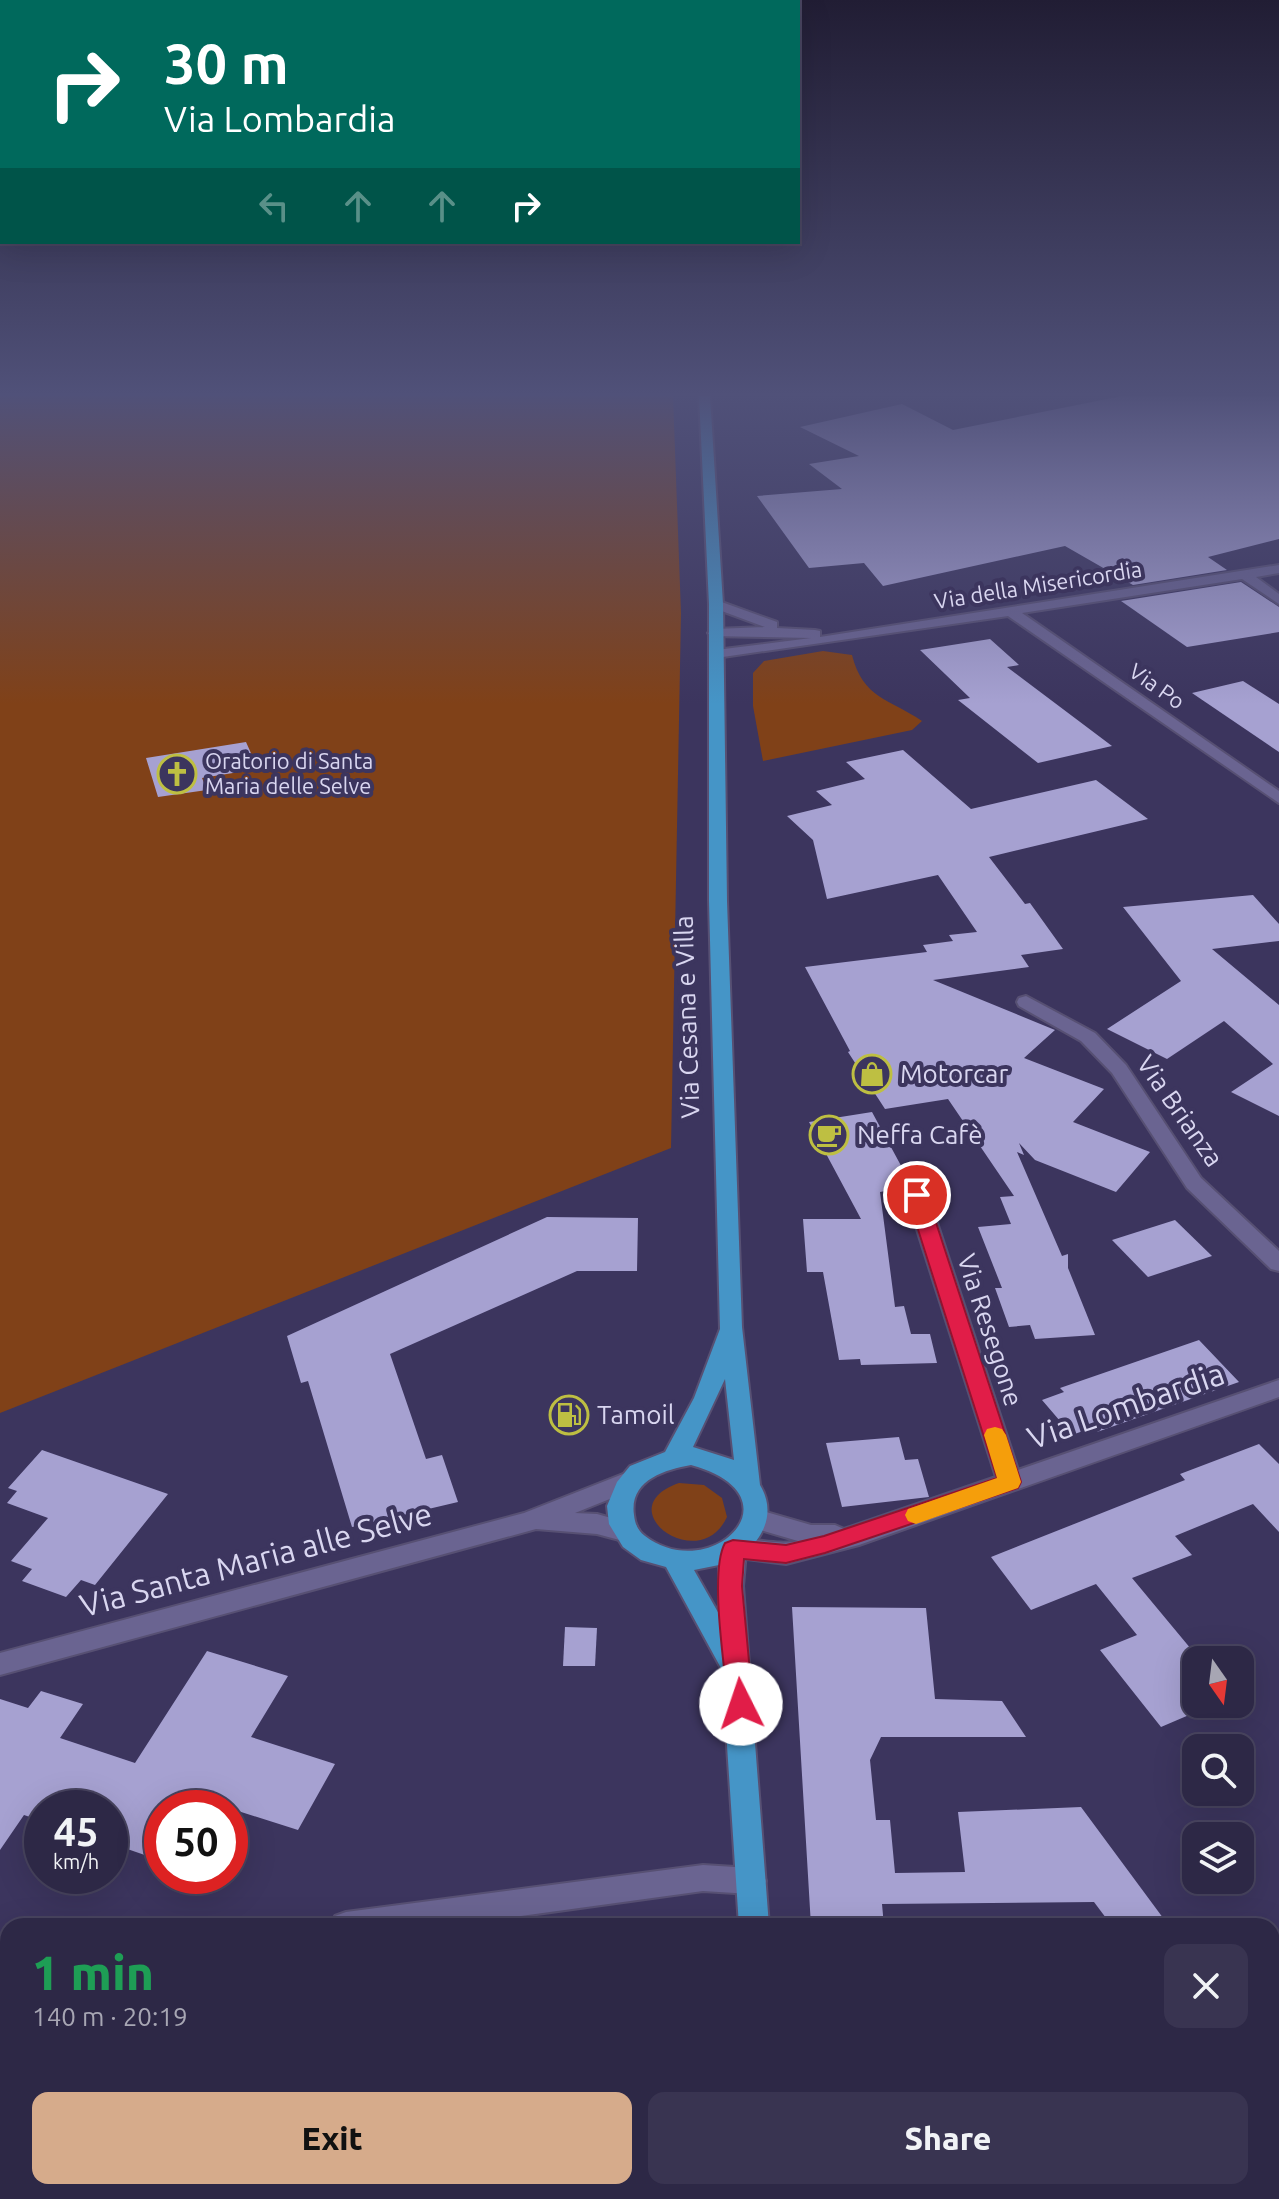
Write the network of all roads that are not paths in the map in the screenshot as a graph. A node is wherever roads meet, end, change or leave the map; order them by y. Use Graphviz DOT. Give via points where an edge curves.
graph roads {
  1 [pos="710,499"];
  2 [pos="1279,569"];
  3 [pos="1245,575"];
  4 [pos="1279,600"];
  5 [pos="716,604"];
  6 [pos="1010,611"];
  7 [pos="791,631"];
  8 [pos="715,633"];
  9 [pos="850,636"];
  10 [pos="716,654"];
  11 [pos="1279,798"];
  12 [pos="1026,1002"];
  13 [pos="917,1195"];
  14 [pos="1279,1264"];
  15 [pos="731,1327"];
  16 [pos="1279,1388"];
  17 [pos="674,1457"];
  18 [pos="628,1481"];
  19 [pos="1010,1482"];
  20 [pos="749,1483"];
  21 [pos="756,1519"];
  22 [pos="530,1521"];
  23 [pos="627,1532"];
  24 [pos="859,1535"];
  25 [pos="733,1549"];
  26 [pos="675,1560"];
  27 [pos="0,1664"];
  28 [pos="739,1675"];
  29 [pos="751,1881"];
  30 [pos="406,1918"];
  31 [pos="753,1918"];
  1 -- 5 [label="main road, Via Cesana e Villa"];
  2 -- 3 [label="street, Via della Misericordia"];
  3 -- 4 [label="street"];
  3 -- 6 [label="street, Via della Misericordia"];
  5 -- 7 [label="street, Via della Misericordia"];
  5 -- 8 [label="main road, Via Cesana e Villa"];
  6 -- 9 [label="street, Via della Misericordia"];
  6 -- 11 [label="street, Via Po"];
  7 -- 8 [label="street, Via della Misericordia"];
  7 -- 9 [label="street, Via della Misericordia"];
  8 -- 10 [label="main road, Via Cesana e Villa"];
  9 -- 10 [label="street, Via della Misericordia"];
  10 -- 15 [label="main road, Via Cesana e Villa"];
  12 -- 14 [label="street, Via Brianza" via="1088,1037 1119,1069 1194,1183"];
  13 -- 19 [label="street, Via Resegone"];
  15 -- 17 [label="main road, Via Cesana e Villa" via="712,1389"];
  15 -- 20 [label="main road, Via Cesana e Villa"];
  16 -- 19 [label="street, Via Lombardia"];
  17 -- 18 [label="main road" via="648,1465"];
  17 -- 20 [label="main road" via="709,1458"];
  18 -- 22 [label="street, Via Santa Maria alle Selve"];
  18 -- 23 [label="main road" via="619,1515"];
  19 -- 24 [label="street, Via Lombardia"];
  20 -- 21 [label="main road" via="758,1506"];
  21 -- 24 [label="street, Via Lombardia" via="811,1535"];
  21 -- 25 [label="main road"];
  22 -- 23 [label="street, Via Santa Maria alle Selve" via="597,1524"];
  22 -- 27 [label="street, Via Santa Maria alle Selve"];
  23 -- 26 [label="main road" via="647,1550"];
  24 -- 25 [label="street, Via Lombardia" via="786,1554"];
  25 -- 26 [label="main road" via="715,1557"];
  25 -- 28 [label="main road" via="730,1586"];
  26 -- 28 [label="main road"];
  28 -- 29 [label="main road"];
  29 -- 30 [label="street" via="703,1878"];
  29 -- 31 [label="main road"];
}
